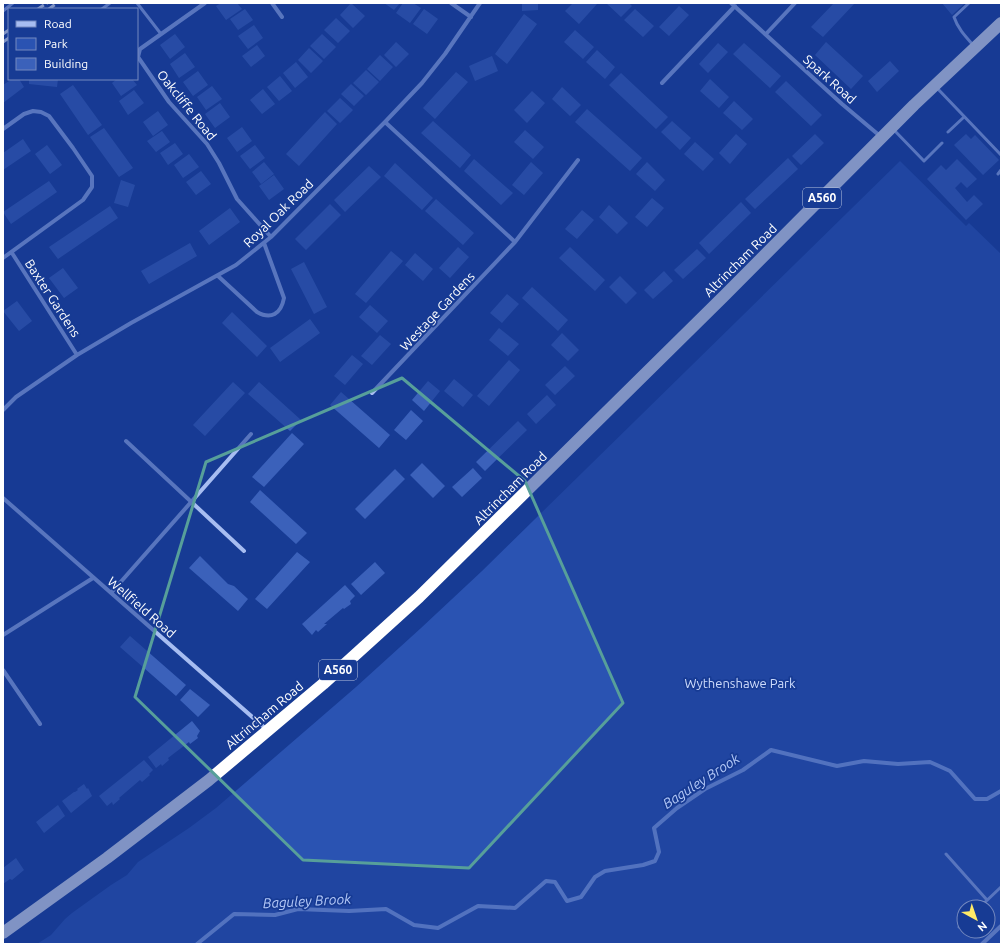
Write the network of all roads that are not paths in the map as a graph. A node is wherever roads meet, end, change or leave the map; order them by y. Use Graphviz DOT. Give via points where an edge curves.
graph roads {
  1 [pos="13,3"];
  2 [pos="137,3"];
  3 [pos="205,3"];
  4 [pos="272,3"];
  5 [pos="451,3"];
  6 [pos="480,3"];
  7 [pos="795,3"];
  8 [pos="969,3"];
  9 [pos="733,5"];
  10 [pos="3,11"];
  11 [pos="282,17"];
  12 [pos="471,17"];
  13 [pos="1001,23"];
  14 [pos="161,34"];
  15 [pos="766,34"];
  16 [pos="975,46"];
  17 [pos="662,84"];
  18 [pos="934,85"];
  19 [pos="964,116"];
  20 [pos="385,122"];
  21 [pos="891,128"];
  22 [pos="3,129"];
  23 [pos="948,132"];
  24 [pos="882,138"];
  25 [pos="942,143"];
  26 [pos="1001,155"];
  27 [pos="578,160"];
  28 [pos="1001,170"];
  29 [pos="998,174"];
  30 [pos="271,237"];
  31 [pos="515,242"];
  32 [pos="264,243"];
  33 [pos="12,253"];
  34 [pos="3,258"];
  35 [pos="218,276"];
  36 [pos="77,355"];
  37 [pos="372,393"];
  38 [pos="3,410"];
  39 [pos="251,434"];
  40 [pos="126,441"];
  41 [pos="3,498"];
  42 [pos="191,501"];
  43 [pos="244,551"];
  44 [pos="93,578"];
  45 [pos="110,593"];
  46 [pos="3,635"];
  47 [pos="3,670"];
  48 [pos="40,724"];
  49 [pos="268,730"];
  50 [pos="946,854"];
  51 [pos="1001,887"];
  52 [pos="986,899"];
  53 [pos="988,899"];
  54 [pos="1001,926"];
  55 [pos="3,933"];
  56 [pos="982,944"];
  1 -- 10 [label="lane"];
  2 -- 14 [label="lane"];
  3 -- 14 [label="street, Oakcliffe Road"];
  4 -- 11 [label="street"];
  5 -- 12 [label="street"];
  6 -- 12 [label="street, Royal Oak Road"];
  7 -- 15 [label="street"];
  8 -- 16 [label="lane" via="954,17 963,33"];
  9 -- 15 [label="street, Spark Road"];
  9 -- 17 [label="street"];
  12 -- 20 [label="street, Royal Oak Road" via="422,83"];
  13 -- 16 [label="highway, Altrincham Road / A560"];
  14 -- 30 [label="street, Oakcliffe Road" via="140,49 138,56 169,102 207,144 237,198"];
  15 -- 24 [label="street, Spark Road"];
  16 -- 18 [label="highway, Altrincham Road / A560"];
  18 -- 19 [label="lane"];
  18 -- 21 [label="highway, Altrincham Road / A560"];
  19 -- 23 [label="lane"];
  19 -- 26 [label="lane"];
  20 -- 30 [label="street, Royal Oak Road"];
  20 -- 31 [label="street"];
  21 -- 24 [label="highway, Altrincham Road / A560"];
  21 -- 25 [label="lane" via="924,161"];
  22 -- 33 [label="street, Baxter Gardens" via="24,114 33,111 49,116 92,176 92,187 83,200"];
  24 -- 49 [label="highway, Altrincham Road / A560" via="452,565 379,634"];
  27 -- 31 [label="street, Westage Gardens"];
  28 -- 29 [label="lane"];
  30 -- 32 [label="street, Royal Oak Road"];
  31 -- 37 [label="street, Westage Gardens"];
  32 -- 35 [label="street, Royal Oak Road"];
  32 -- 35 [label="street" via="284,298 279,311 272,316 264,316 257,312"];
  33 -- 34 [label="street, Baxter Gardens"];
  33 -- 36 [label="street, Baxter Gardens"];
  35 -- 36 [label="street, Royal Oak Road"];
  36 -- 38 [label="street, Royal Oak Road" via="16,397"];
  39 -- 42 [label="street"];
  40 -- 42 [label="street"];
  41 -- 44 [label="street, Wellfield Road"];
  42 -- 43 [label="street"];
  42 -- 45 [label="street"];
  44 -- 45 [label="street, Wellfield Road"];
  44 -- 46 [label="street"];
  45 -- 49 [label="street, Wellfield Road"];
  47 -- 48 [label="street"];
  49 -- 55 [label="highway, Altrincham Road / A560" via="168,812"];
  50 -- 52 [label="lane"];
  51 -- 53 [label="lane"];
  54 -- 56 [label="street"];
}
